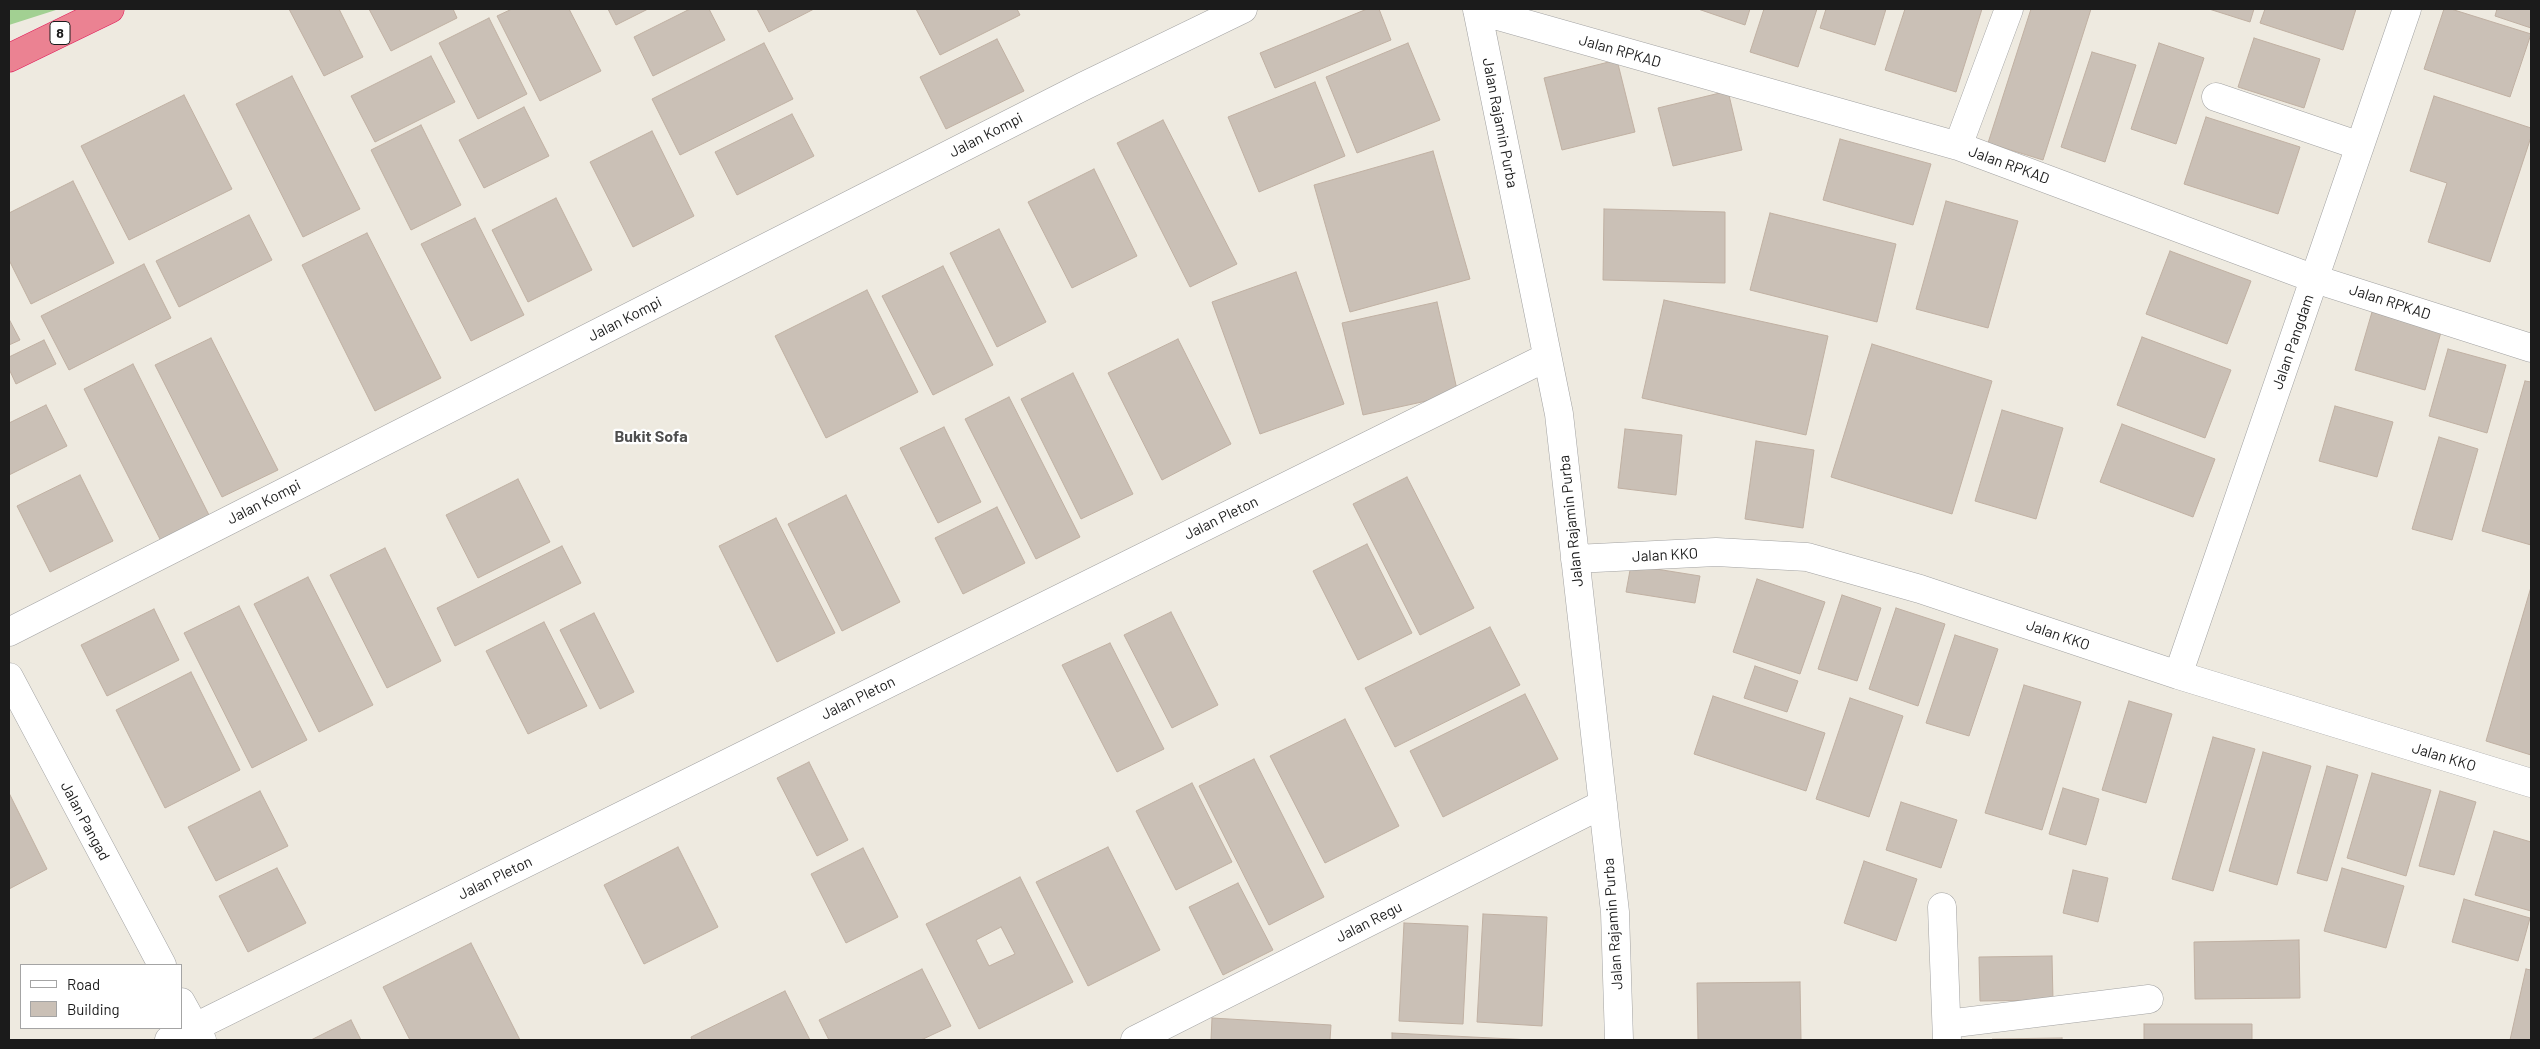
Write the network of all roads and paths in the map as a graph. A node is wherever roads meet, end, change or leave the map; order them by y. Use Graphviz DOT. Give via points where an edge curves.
graph roads {
  1 [pos="110,9"];
  2 [pos="1244,9"];
  3 [pos="1477,9"];
  4 [pos="2009,9"];
  5 [pos="2407,9"];
  6 [pos="9,58"];
  7 [pos="2216,97"];
  8 [pos="1958,146"];
  9 [pos="2360,146"];
  10 [pos="2315,278"];
  11 [pos="2531,348"];
  12 [pos="1547,357"];
  13 [pos="1575,559"];
  14 [pos="9,632"];
  15 [pos="2178,676"];
  16 [pos="9,677"];
  17 [pos="2531,783"];
  18 [pos="1603,804"];
  19 [pos="1942,907"];
  20 [pos="161,964"];
  21 [pos="2149,999"];
  22 [pos="182,1004"];
  23 [pos="1947,1032"];
  24 [pos="198,1034"];
  25 [pos="1144,1038"];
  26 [pos="169,1040"];
  27 [pos="1619,1040"];
  1 -- 6 [label="highway, 8"];
  2 -- 14 [label="street, Jalan Kompi" via="1058,99"];
  3 -- 8 [label="street, Jalan RPKAD"];
  3 -- 12 [label="street, Jalan Rajamin Purba"];
  4 -- 8 [label="street"];
  5 -- 9 [label="street, Jalan Pangdam"];
  7 -- 9 [label="street"];
  8 -- 10 [label="street, Jalan RPKAD"];
  9 -- 10 [label="street, Jalan Pangdam"];
  10 -- 11 [label="street, Jalan RPKAD"];
  10 -- 15 [label="street, Jalan Pangdam"];
  12 -- 13 [label="street, Jalan Rajamin Purba" via="1559,414"];
  12 -- 24 [label="street, Jalan Pleton"];
  13 -- 15 [label="street, Jalan KKO" via="1716,552 1807,556 1920,589"];
  13 -- 18 [label="street, Jalan Rajamin Purba"];
  15 -- 17 [label="street, Jalan KKO"];
  16 -- 20 [label="street, Jalan Pangad"];
  18 -- 25 [label="street, Jalan Regu"];
  18 -- 27 [label="street, Jalan Rajamin Purba" via="1615,912"];
  19 -- 23 [label="street"];
  21 -- 23 [label="street"];
  22 -- 24 [label="street"];
  24 -- 26 [label="street, Jalan Pleton"];
}
